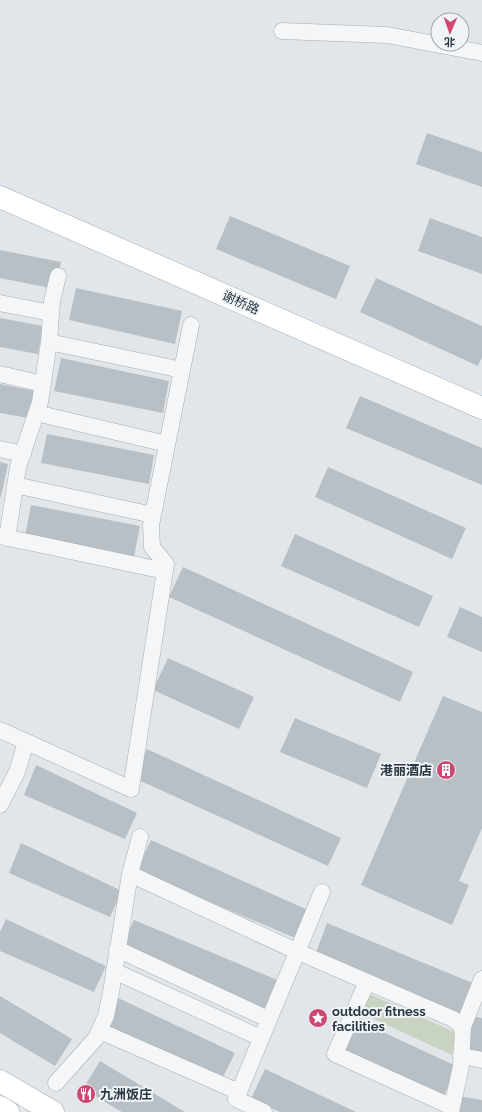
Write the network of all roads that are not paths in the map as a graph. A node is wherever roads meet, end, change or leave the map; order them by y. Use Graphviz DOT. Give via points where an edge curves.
graph roads {
  1 [pos="282,31"];
  2 [pos="482,53"];
  3 [pos="0,197"];
  4 [pos="58,276"];
  5 [pos="0,303"];
  6 [pos="51,313"];
  7 [pos="191,325"];
  8 [pos="49,342"];
  9 [pos="182,370"];
  10 [pos="0,374"];
  11 [pos="43,384"];
  12 [pos="482,408"];
  13 [pos="36,413"];
  14 [pos="167,444"];
  15 [pos="0,449"];
  16 [pos="23,454"];
  17 [pos="16,485"];
  18 [pos="153,515"];
  19 [pos="3,537"];
  20 [pos="165,571"];
  21 [pos="0,730"];
  22 [pos="26,742"];
  23 [pos="0,805"];
  24 [pos="140,837"];
  25 [pos="130,874"];
  26 [pos="322,892"];
  27 [pos="117,949"];
  28 [pos="296,951"];
  29 [pos="114,971"];
  30 [pos="482,979"];
  31 [pos="367,982"];
  32 [pos="268,1019"];
  33 [pos="463,1027"];
  34 [pos="100,1031"];
  35 [pos="261,1038"];
  36 [pos="461,1056"];
  37 [pos="482,1060"];
  38 [pos="0,1081"];
  39 [pos="56,1083"];
  40 [pos="239,1092"];
  41 [pos="0,1107"];
  42 [pos="451,1110"];
  43 [pos="8,1112"];
  44 [pos="53,1112"];
  45 [pos="264,1112"];
  1 -- 2 [label="street" via="387,35"];
  3 -- 12 [label="street, 谢桥路"];
  4 -- 6 [label="street"];
  5 -- 6 [label="street"];
  6 -- 8 [label="street"];
  7 -- 9 [label="street"];
  8 -- 9 [label="street"];
  8 -- 11 [label="street"];
  9 -- 14 [label="street"];
  10 -- 11 [label="street"];
  11 -- 13 [label="street"];
  13 -- 14 [label="street"];
  13 -- 16 [label="street"];
  14 -- 18 [label="street"];
  15 -- 16 [label="street"];
  16 -- 17 [label="street"];
  17 -- 18 [label="street"];
  17 -- 19 [label="street"];
  18 -- 20 [label="street" via="152,547 166,564"];
  19 -- 20 [label="street"];
  20 -- 22 [label="street" via="131,789"];
  21 -- 22 [label="street"];
  22 -- 23 [label="street" via="17,772"];
  24 -- 25 [label="street"];
  25 -- 27 [label="street"];
  25 -- 28 [label="street"];
  26 -- 28 [label="street"];
  27 -- 29 [label="street"];
  27 -- 32 [label="street"];
  28 -- 31 [label="street"];
  28 -- 32 [label="street"];
  29 -- 34 [label="street"];
  29 -- 35 [label="street"];
  30 -- 33 [label="street"];
  31 -- 33 [label="street" via="453,1019"];
  31 -- 42 [label="street" via="335,1054"];
  32 -- 35 [label="street"];
  33 -- 36 [label="street"];
  34 -- 39 [label="street"];
  34 -- 40 [label="street"];
  35 -- 40 [label="street"];
  36 -- 37 [label="street"];
  36 -- 42 [label="street"];
  38 -- 44 [label="street"];
  40 -- 45 [label="street" via="236,1099"];
  41 -- 43 [label="street"];
}
